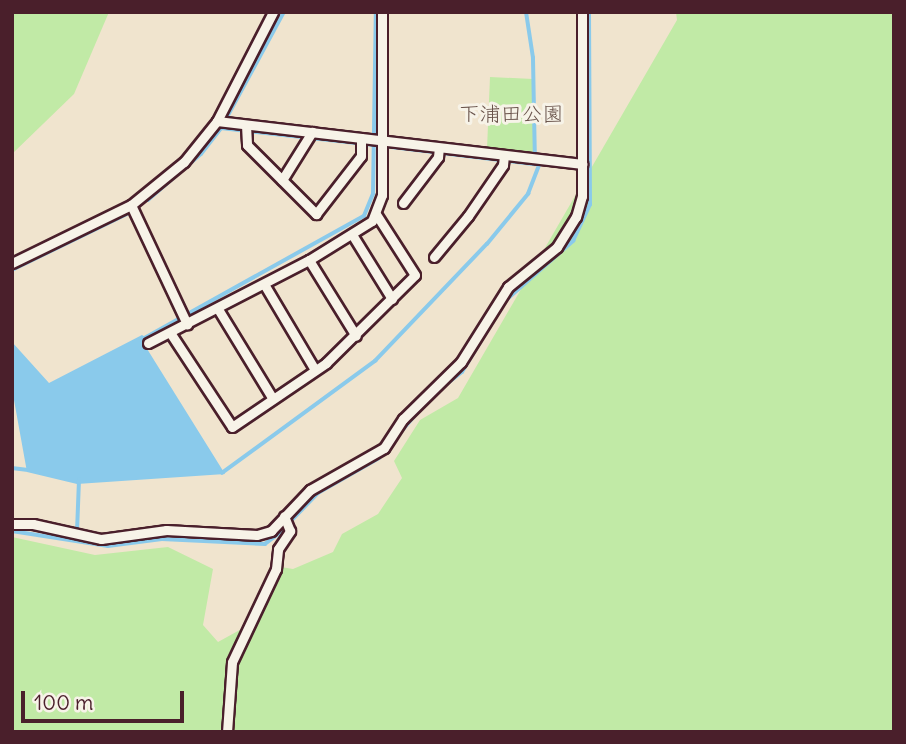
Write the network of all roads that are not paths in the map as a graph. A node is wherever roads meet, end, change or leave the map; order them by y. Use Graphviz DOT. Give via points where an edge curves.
graph roads {
  1 [pos="273,12"];
  2 [pos="382,12"];
  3 [pos="582,12"];
  4 [pos="222,122"];
  5 [pos="246,128"];
  6 [pos="311,136"];
  7 [pos="372,142"];
  8 [pos="439,151"];
  9 [pos="504,158"];
  10 [pos="582,164"];
  11 [pos="282,180"];
  12 [pos="403,203"];
  13 [pos="131,205"];
  14 [pos="376,214"];
  15 [pos="353,236"];
  16 [pos="434,257"];
  17 [pos="309,260"];
  18 [pos="12,263"];
  19 [pos="264,284"];
  20 [pos="392,299"];
  21 [pos="218,309"];
  22 [pos="184,319"];
  23 [pos="171,334"];
  24 [pos="356,336"];
  25 [pos="148,343"];
  26 [pos="315,370"];
  27 [pos="273,399"];
  28 [pos="284,516"];
  29 [pos="12,524"];
  30 [pos="227,732"];
  1 -- 4 [label="street"];
  2 -- 7 [label="street"];
  3 -- 10 [label="street"];
  4 -- 5 [label="street"];
  4 -- 13 [label="street" via="184,162"];
  5 -- 6 [label="street"];
  5 -- 11 [label="street" via="247,145"];
  6 -- 7 [label="street"];
  6 -- 11 [label="street"];
  7 -- 8 [label="street"];
  7 -- 11 [label="street" via="329,203 316,214"];
  7 -- 14 [label="street" via="382,195"];
  8 -- 9 [label="street"];
  8 -- 12 [label="street"];
  9 -- 10 [label="street"];
  9 -- 16 [label="street"];
  10 -- 28 [label="street" via="582,196 567,234 508,287 461,362 403,419 384,448 310,490"];
  13 -- 18 [label="street"];
  13 -- 22 [label="street"];
  14 -- 15 [label="street"];
  14 -- 20 [label="street" via="415,275"];
  15 -- 17 [label="street"];
  15 -- 20 [label="street"];
  17 -- 19 [label="street"];
  17 -- 24 [label="street"];
  19 -- 21 [label="street"];
  19 -- 26 [label="street"];
  20 -- 24 [label="street"];
  21 -- 22 [label="street"];
  21 -- 27 [label="street"];
  22 -- 23 [label="street"];
  23 -- 25 [label="street"];
  23 -- 27 [label="street" via="232,427"];
  24 -- 26 [label="street"];
  26 -- 27 [label="street"];
  28 -- 29 [label="street" via="271,531 257,535 166,530 101,539"];
  28 -- 30 [label="street" via="289,531 278,549 276,569 232,662"];
}
